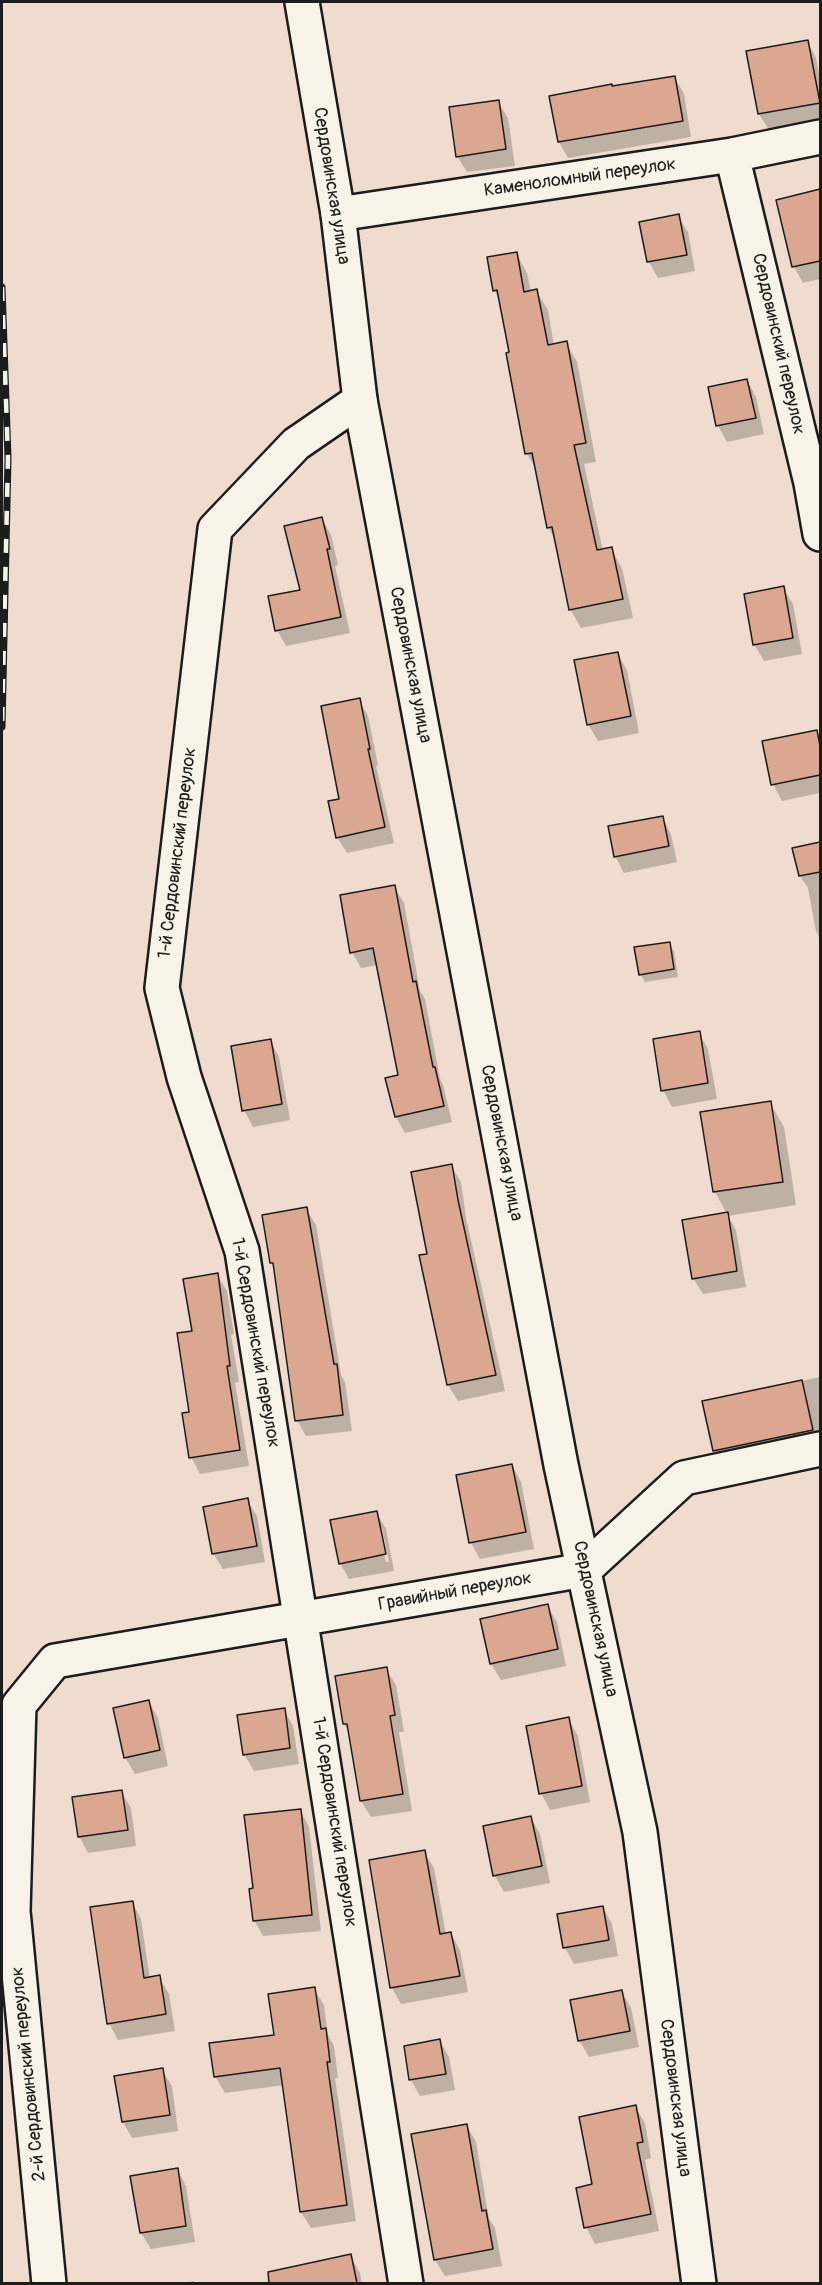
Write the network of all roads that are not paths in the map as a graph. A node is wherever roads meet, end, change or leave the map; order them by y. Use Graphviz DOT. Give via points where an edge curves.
graph roads {
  1 [pos="302,2"];
  2 [pos="820,137"];
  3 [pos="732,155"];
  4 [pos="338,214"];
  5 [pos="360,400"];
  6 [pos="820,534"];
  7 [pos="820,1449"];
  8 [pos="584,1570"];
  9 [pos="301,1618"];
  10 [pos="55,1661"];
  11 [pos="49,2283"];
  12 [pos="406,2283"];
  13 [pos="699,2283"];
  1 -- 4 [label="street, Сердовинская улица"];
  2 -- 3 [label="street, Каменоломный переулок"];
  3 -- 4 [label="street, Каменоломный переулок"];
  3 -- 6 [label="street, Сердовинский переулок"];
  4 -- 5 [label="street, Сердовинская улица"];
  5 -- 8 [label="street, Сердовинская улица"];
  5 -- 9 [label="street, 1-й Сердовинский переулок" via="296,444 215,529 162,988 184,1077 242,1251"];
  7 -- 8 [label="street" via="684,1478"];
  8 -- 9 [label="street, Гравийный переулок"];
  8 -- 13 [label="street, Сердовинская улица" via="640,1832"];
  9 -- 10 [label="street, Гравийный переулок"];
  9 -- 12 [label="street, 1-й Сердовинский переулок"];
  10 -- 11 [label="street, 2-й Сердовинский переулок" via="19,1705 13,1911"];
}
